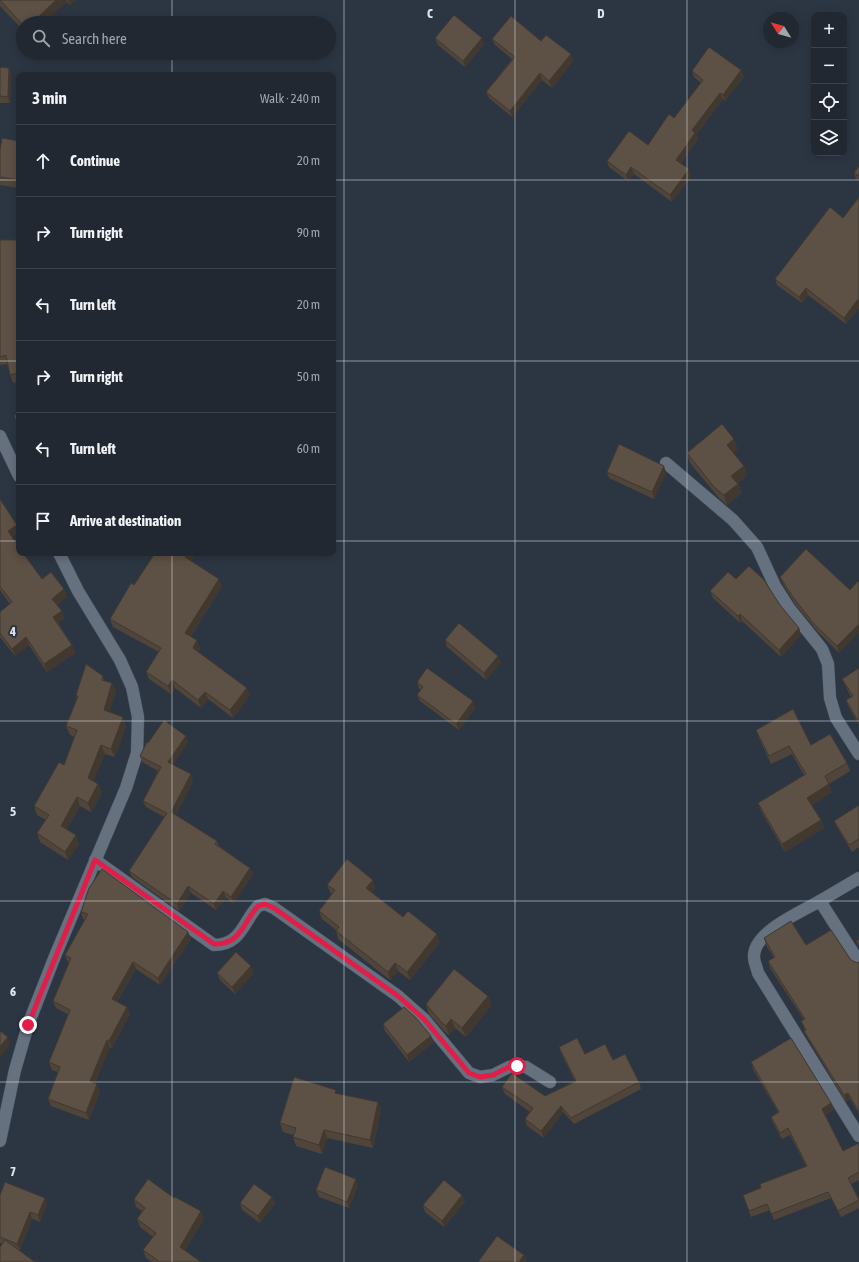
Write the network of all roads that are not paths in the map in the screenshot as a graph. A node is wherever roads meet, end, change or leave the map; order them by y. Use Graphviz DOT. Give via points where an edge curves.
graph roads {
  1 [pos="0,436"];
  2 [pos="666,463"];
  3 [pos="16,470"];
  4 [pos="60,556"];
  5 [pos="859,754"];
  6 [pos="95,860"];
  7 [pos="859,878"];
  8 [pos="820,901"];
  9 [pos="859,962"];
  10 [pos="550,1082"];
  11 [pos="859,1136"];
  12 [pos="0,1141"];
  1 -- 3 [label="street"];
  2 -- 5 [label="street" via="733,520 757,547 775,586 789,608 822,649 828,664 830,698 836,718"];
  4 -- 6 [label="street" via="78,591 120,660 132,687 138,717 137,753 126,788"];
  6 -- 10 [label="street" via="214,944 224,945 233,941 258,906 265,904 274,908 398,996 424,1019 469,1073 480,1077 517,1066 526,1067"];
  6 -- 12 [label="street" via="28,1025 15,1070"];
  7 -- 8 [label="street"];
  8 -- 9 [label="street"];
  8 -- 11 [label="street" via="761,938 754,957 758,972"];
}
